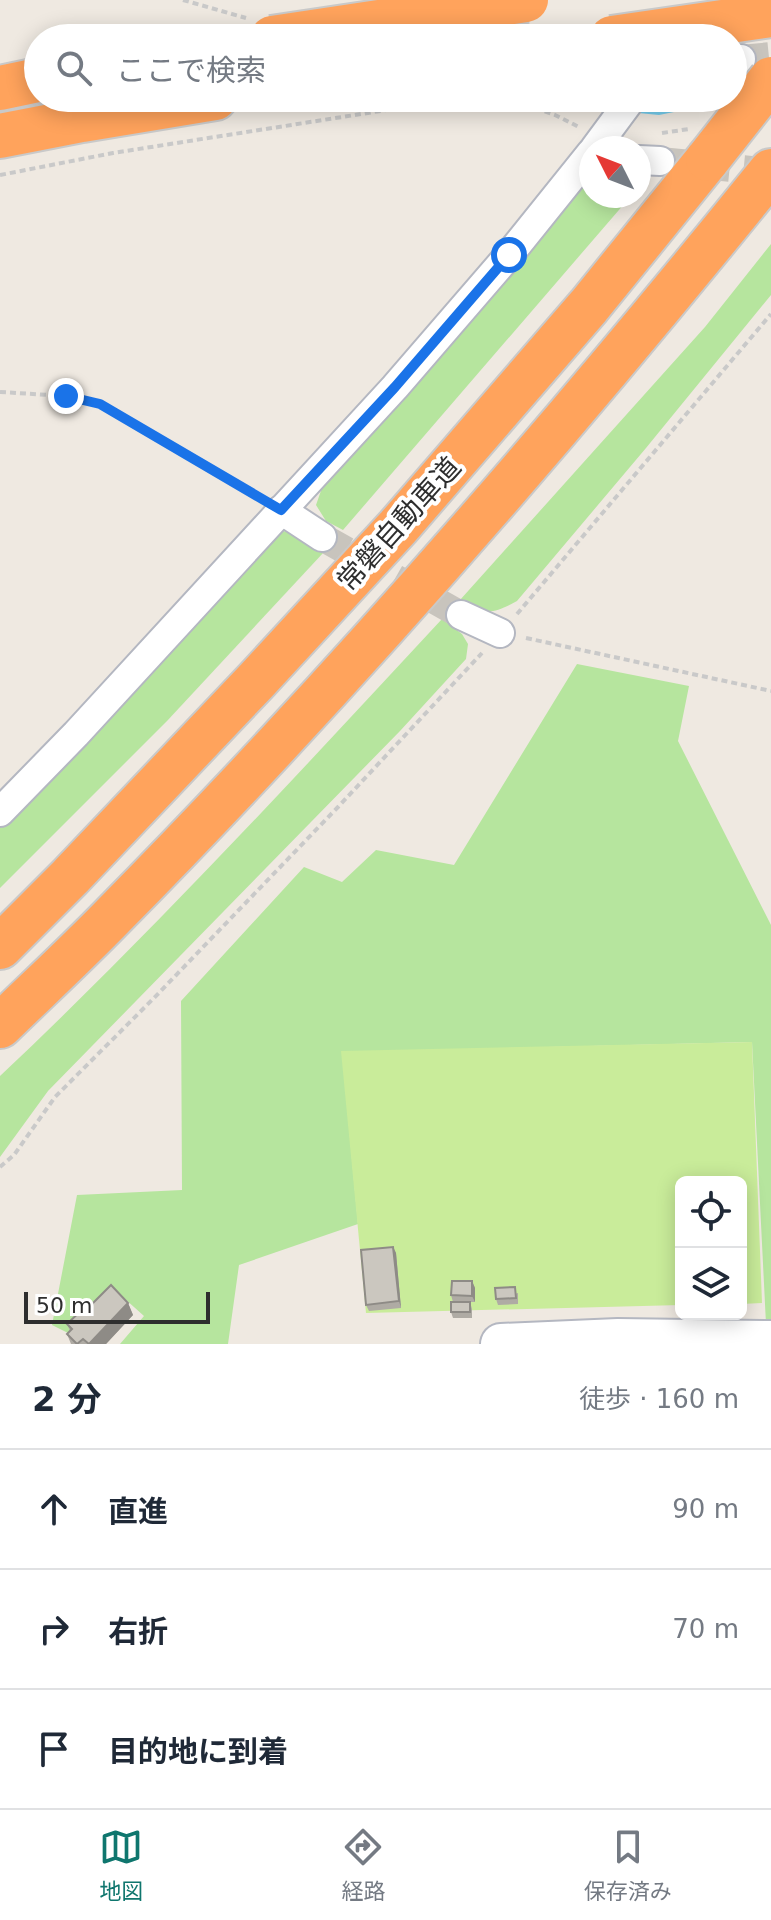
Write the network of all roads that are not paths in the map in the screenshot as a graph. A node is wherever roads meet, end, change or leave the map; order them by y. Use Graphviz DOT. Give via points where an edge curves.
graph roads {
  1 [pos="526,0"];
  2 [pos="702,0"];
  3 [pos="771,15"];
  4 [pos="366,24"];
  5 [pos="685,24"];
  6 [pos="709,24"];
  7 [pos="24,83"];
  8 [pos="0,88"];
  9 [pos="136,112"];
  10 [pos="622,112"];
  11 [pos="728,112"];
  12 [pos="0,136"];
  13 [pos="604,136"];
  14 [pos="579,167"];
  15 [pos="771,171"];
  16 [pos="771,202"];
  17 [pos="690,271"];
  18 [pos="281,510"];
  19 [pos="322,537"];
  20 [pos="461,615"];
  21 [pos="500,633"];
  22 [pos="0,812"];
  23 [pos="0,947"];
  24 [pos="0,1026"];
  25 [pos="771,1341"];
  26 [pos="511,1343"];
  1 -- 4 [label="highway, bridge"];
  2 -- 5 [label="street"];
  3 -- 6 [label="highway, bridge"];
  7 -- 8 [label="highway"];
  9 -- 12 [label="highway"];
  10 -- 13 [label="street"];
  11 -- 23 [label="highway, 常磐自動車道, bridge" via="708,159 398,527"];
  14 -- 18 [label="street" via="395,387"];
  15 -- 17 [label="highway, 常磐自動車道"];
  16 -- 17 [label="highway"];
  17 -- 24 [label="highway, 常磐自動車道" via="501,495 302,717 112,918"];
  18 -- 19 [label="street"];
  18 -- 22 [label="street"];
  20 -- 21 [label="street"];
  25 -- 26 [label="main road"];
}
